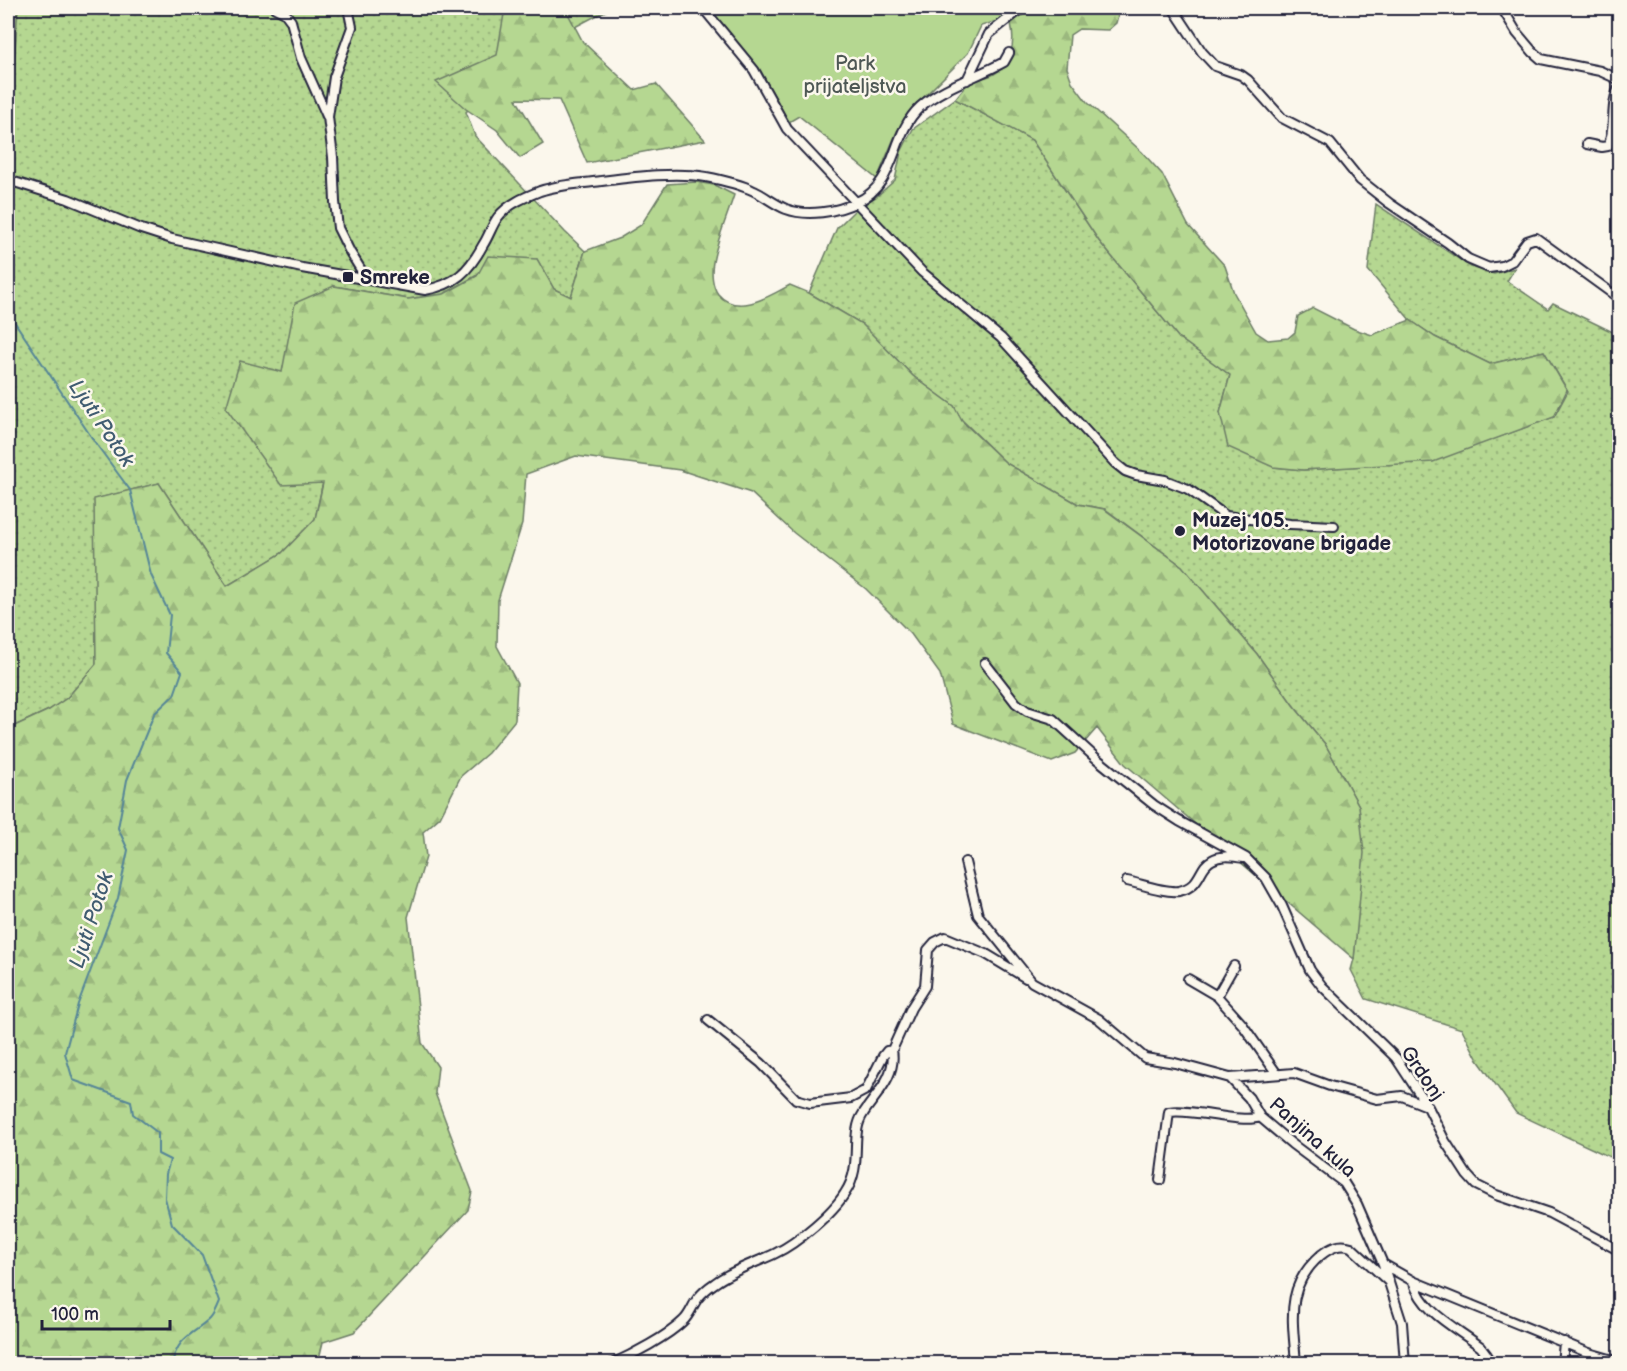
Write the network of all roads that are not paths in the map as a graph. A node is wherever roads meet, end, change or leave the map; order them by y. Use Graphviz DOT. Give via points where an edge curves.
graph roads {
  1 [pos="275,8"];
  2 [pos="348,8"];
  3 [pos="703,8"];
  4 [pos="1022,8"];
  5 [pos="1173,8"];
  6 [pos="1502,8"];
  7 [pos="1009,52"];
  8 [pos="968,80"];
  9 [pos="1620,80"];
  10 [pos="1620,86"];
  11 [pos="328,117"];
  12 [pos="1587,144"];
  13 [pos="8,180"];
  14 [pos="857,202"];
  15 [pos="366,278"];
  16 [pos="1620,299"];
  17 [pos="1334,526"];
  18 [pos="985,663"];
  19 [pos="1246,858"];
  20 [pos="965,862"];
  21 [pos="1127,881"];
  22 [pos="1234,966"];
  23 [pos="1188,979"];
  24 [pos="1032,982"];
  25 [pos="1217,996"];
  26 [pos="708,1020"];
  27 [pos="892,1050"];
  28 [pos="1277,1074"];
  29 [pos="1230,1078"];
  30 [pos="1428,1107"];
  31 [pos="1260,1117"];
  32 [pos="1160,1180"];
  33 [pos="1620,1251"];
  34 [pos="1383,1264"];
  35 [pos="1413,1281"];
  36 [pos="1389,1282"];
  37 [pos="1564,1342"];
  38 [pos="1620,1362"];
  39 [pos="612,1364"];
  40 [pos="1296,1364"];
  41 [pos="1405,1364"];
  42 [pos="1490,1364"];
  43 [pos="1562,1364"];
  1 -- 11 [label="street" via="291,21 301,58"];
  2 -- 11 [label="street" via="352,27 333,77"];
  3 -- 14 [label="street" via="754,70 787,129"];
  4 -- 8 [label="street" via="989,34"];
  5 -- 16 [label="street" via="1215,66 1248,80 1282,118 1330,143 1360,180 1468,259 1489,268 1502,266 1512,261 1527,241 1536,238"];
  6 -- 9 [label="street" via="1517,33 1541,59 1600,71"];
  7 -- 8 [label="street" via="1004,62"];
  8 -- 14 [label="street" via="921,106 909,120 883,181"];
  10 -- 12 [label="street" via="1608,146"];
  11 -- 15 [label="street" via="338,228"];
  13 -- 15 [label="street" via="172,238"];
  14 -- 15 [label="street" via="812,213 788,210 754,191 704,176 639,177 552,187 519,200 499,216 483,246 456,280 425,290"];
  14 -- 17 [label="street" via="922,272 1001,338 1125,471 1188,489 1226,516 1290,525"];
  18 -- 19 [label="street, Grdonj" via="1021,707 1053,719 1154,805"];
  19 -- 21 [label="street" via="1213,859 1200,878 1179,891"];
  19 -- 30 [label="street, Grdonj" via="1266,878 1316,978 1396,1058"];
  20 -- 24 [label="street" via="978,915"];
  22 -- 25 [label="street"];
  23 -- 25 [label="street"];
  24 -- 27 [label="street" via="986,954 945,936 928,950 925,986"];
  24 -- 29 [label="street" via="1099,1019 1145,1058"];
  25 -- 28 [label="street"];
  26 -- 27 [label="street" via="761,1063 796,1099 810,1103 851,1098 866,1090 887,1051"];
  27 -- 39 [label="street" via="890,1071 859,1122 856,1167 844,1196 796,1241 715,1283 698,1298 682,1322"];
  28 -- 29 [label="street"];
  28 -- 30 [label="street" via="1294,1073 1377,1099 1402,1096"];
  29 -- 31 [label="street, Panjina kula"];
  30 -- 33 [label="street, Grdonj" via="1445,1141 1476,1185 1549,1213"];
  31 -- 32 [label="street" via="1169,1112"];
  31 -- 34 [label="street, Panjina kula" via="1344,1183"];
  34 -- 35 [label="street"];
  34 -- 36 [label="street, Panjina kula"];
  35 -- 37 [label="street"];
  35 -- 42 [label="street" via="1417,1294 1431,1311 1480,1347"];
  36 -- 40 [label="street" via="1351,1247 1330,1248 1324,1253 1304,1273 1294,1294"];
  36 -- 41 [label="street, Panjina kula" via="1402,1323"];
  37 -- 38 [label="street"];
  37 -- 43 [label="street"];
}
